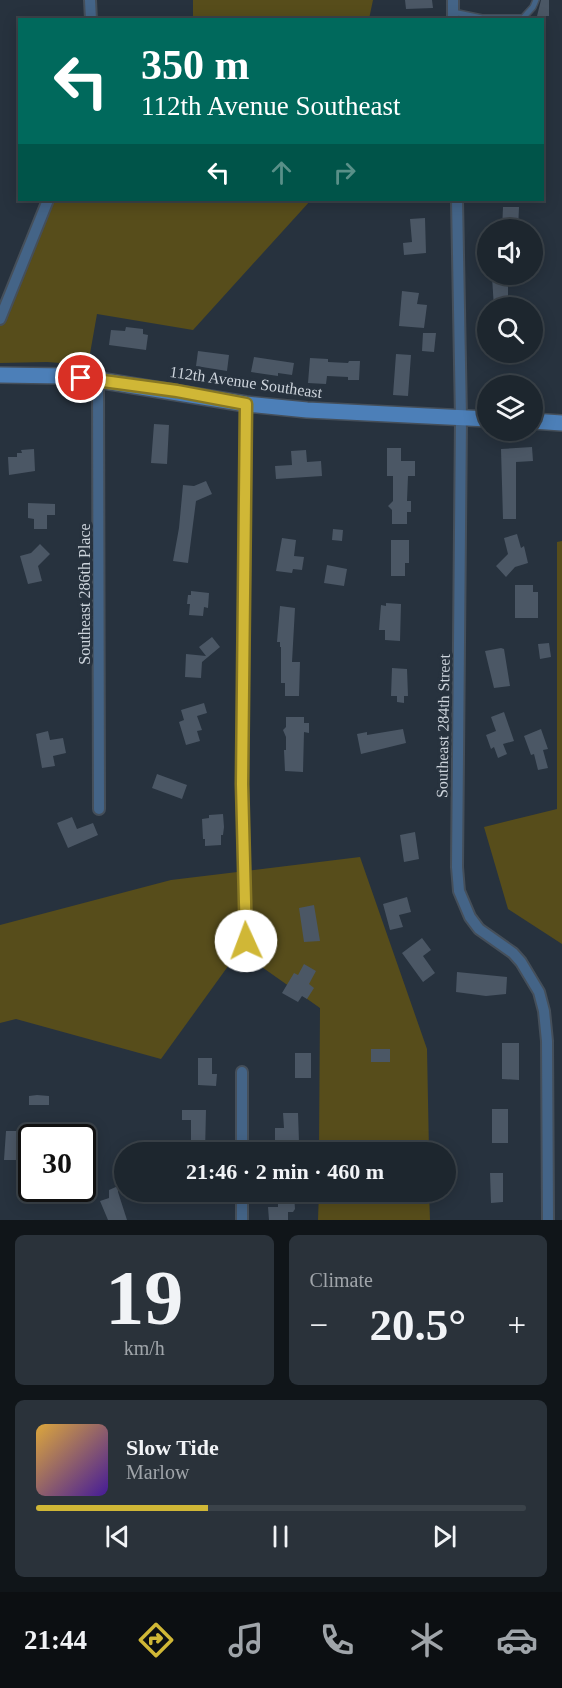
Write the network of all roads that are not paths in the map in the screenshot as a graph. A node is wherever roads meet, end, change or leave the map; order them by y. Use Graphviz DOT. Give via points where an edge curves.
graph roads {
  1 [pos="90,0"];
  2 [pos="453,0"];
  3 [pos="536,0"];
  4 [pos="453,16"];
  5 [pos="91,18"];
  6 [pos="48,201"];
  7 [pos="457,201"];
  8 [pos="0,319"];
  9 [pos="0,375"];
  10 [pos="98,380"];
  11 [pos="246,404"];
  12 [pos="461,418"];
  13 [pos="477,419"];
  14 [pos="543,422"];
  15 [pos="562,423"];
  16 [pos="99,809"];
  17 [pos="246,941"];
  18 [pos="242,1072"];
  19 [pos="242,1142"];
  20 [pos="242,1202"];
  21 [pos="242,1220"];
  22 [pos="548,1220"];
  1 -- 5 [label="street"];
  2 -- 4 [label="street"];
  3 -- 4 [label="lane" via="523,18"];
  6 -- 8 [label="street"];
  7 -- 12 [label="street, Southeast 284th Street"];
  9 -- 10 [label="street, 112th Avenue Southeast"];
  10 -- 11 [label="street, 112th Avenue Southeast"];
  10 -- 16 [label="street, Southeast 286th Place"];
  11 -- 12 [label="street, 112th Avenue Southeast"];
  11 -- 17 [label="street" via="242,784"];
  12 -- 13 [label="street, 112th Avenue Southeast"];
  12 -- 22 [label="street, Southeast 284th Street" via="459,891 479,929 521,962 541,1001 547,1041"];
  14 -- 15 [label="street"];
  18 -- 19 [label="street"];
  20 -- 21 [label="street"];
}
